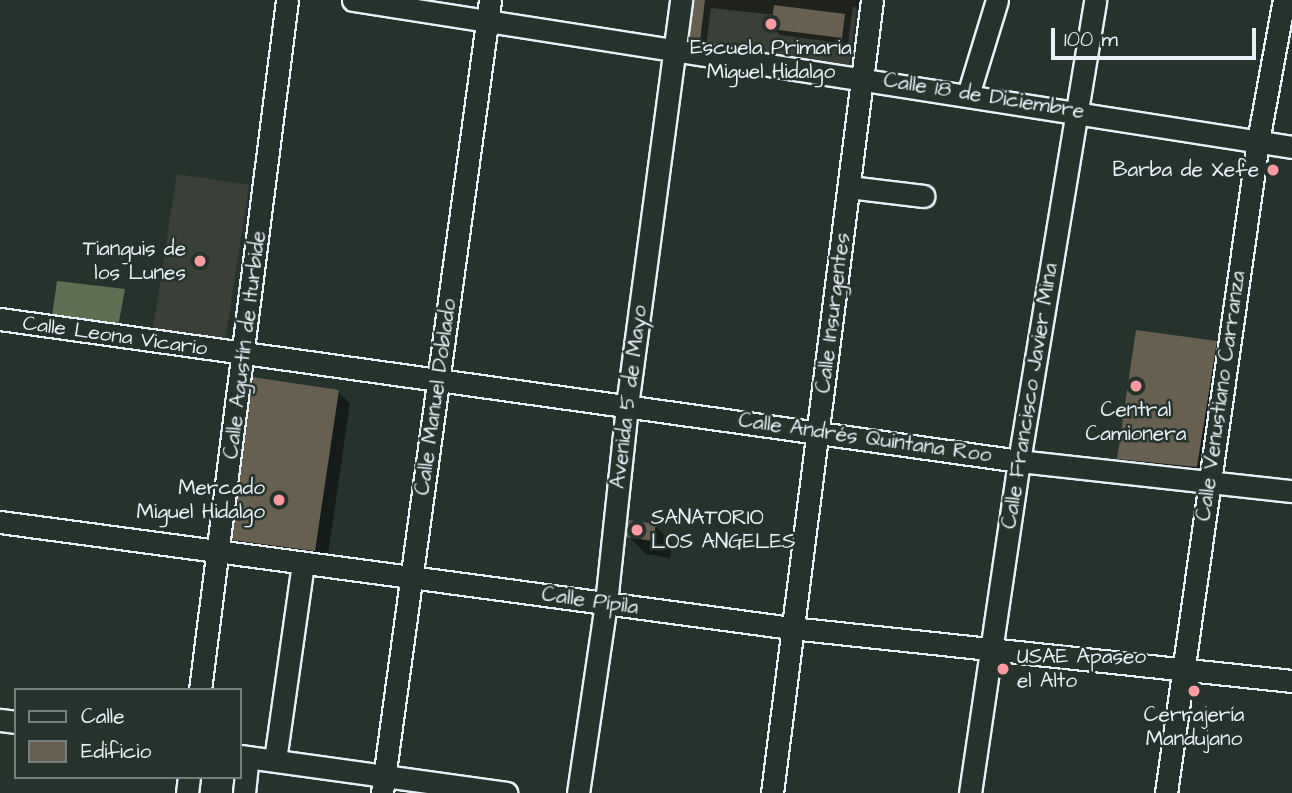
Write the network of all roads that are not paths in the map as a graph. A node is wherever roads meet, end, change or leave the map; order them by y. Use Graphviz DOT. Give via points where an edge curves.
graph roads {
  1 [pos="287,0"];
  2 [pos="353,0"];
  3 [pos="490,0"];
  4 [pos="681,0"];
  5 [pos="873,0"];
  6 [pos="997,0"];
  7 [pos="1095,0"];
  8 [pos="1284,0"];
  9 [pos="485,22"];
  10 [pos="674,54"];
  11 [pos="864,77"];
  12 [pos="968,95"];
  13 [pos="1074,110"];
  14 [pos="1258,141"];
  15 [pos="1292,147"];
  16 [pos="849,187"];
  17 [pos="923,196"];
  18 [pos="0,319"];
  19 [pos="244,355"];
  20 [pos="439,382"];
  21 [pos="627,406"];
  22 [pos="818,430"];
  23 [pos="1019,461"];
  24 [pos="1209,484"];
  25 [pos="1292,491"];
  26 [pos="0,522"];
  27 [pos="219,553"];
  28 [pos="303,563"];
  29 [pos="412,576"];
  30 [pos="606,603"];
  31 [pos="791,628"];
  32 [pos="992,647"];
  33 [pos="1181,671"];
  34 [pos="1292,681"];
  35 [pos="200,688"];
  36 [pos="244,756"];
  37 [pos="275,760"];
  38 [pos="383,785"];
  39 [pos="244,793"];
  40 [pos="506,793"];
  41 [pos="578,793"];
  42 [pos="772,793"];
  43 [pos="971,793"];
  44 [pos="1166,793"];
  1 -- 19 [label="street, Calle Agustín de Iturbide"];
  2 -- 9 [label="street, Calle 18 de Diciembre"];
  3 -- 9 [label="street, Calle Manuel Doblado"];
  4 -- 10 [label="street, Avenida 5 de Mayo"];
  5 -- 11 [label="street, Calle Insurgentes"];
  6 -- 12 [label="street"];
  7 -- 13 [label="street, Calle Francisco Javier Mina"];
  8 -- 14 [label="street, Calle Venustiano Carranza"];
  9 -- 10 [label="street, Calle 18 de Diciembre"];
  9 -- 20 [label="street, Calle Manuel Doblado"];
  10 -- 11 [label="street, Calle 18 de Diciembre"];
  10 -- 21 [label="street, Avenida 5 de Mayo"];
  11 -- 12 [label="street, Calle 18 de Diciembre"];
  11 -- 16 [label="street, Calle Insurgentes"];
  12 -- 13 [label="street, Calle 18 de Diciembre"];
  13 -- 14 [label="street, Calle 18 de Diciembre"];
  13 -- 23 [label="street, Calle Francisco Javier Mina"];
  14 -- 15 [label="street, Calle 18 de Diciembre"];
  14 -- 24 [label="street, Calle Venustiano Carranza"];
  16 -- 17 [label="street"];
  16 -- 22 [label="street, Calle Insurgentes"];
  18 -- 19 [label="street, Calle Leona Vicario"];
  19 -- 20 [label="street, Calle Leona Vicario"];
  19 -- 27 [label="street, Calle Agustín de Iturbide"];
  20 -- 21 [label="street, Calle Andrés Quintana Roo"];
  20 -- 29 [label="street, Calle Manuel Doblado"];
  21 -- 22 [label="street, Calle Andrés Quintana Roo"];
  21 -- 30 [label="street, Avenida 5 de Mayo"];
  22 -- 23 [label="street, Calle Andrés Quintana Roo"];
  22 -- 31 [label="street, Calle Insurgentes"];
  23 -- 24 [label="street, Calle Andrés Quintana Roo"];
  23 -- 32 [label="street, Calle Francisco Javier Mina"];
  24 -- 25 [label="street, Calle Andrés Quintana Roo"];
  24 -- 33 [label="street, Calle Venustiano Carranza"];
  26 -- 27 [label="street, Calle Pípila"];
  27 -- 28 [label="street, Calle Pípila"];
  27 -- 35 [label="street, Calle Agustín de Iturbide"];
  28 -- 29 [label="street, Calle Pípila"];
  28 -- 37 [label="street"];
  29 -- 30 [label="street, Calle Pípila"];
  29 -- 38 [label="street, Calle Manuel Doblado"];
  30 -- 31 [label="street, Calle Pípila"];
  30 -- 41 [label="street, Avenida 5 de Mayo"];
  31 -- 32 [label="street, Calle Pípila"];
  31 -- 42 [label="street, Calle Insurgentes"];
  32 -- 33 [label="street, Calle Pípila"];
  32 -- 43 [label="street, Calle Francisco Javier Mina"];
  33 -- 34 [label="street, Calle Pípila"];
  33 -- 44 [label="street, Calle Venustiano Carranza"];
  36 -- 37 [label="street"];
  36 -- 39 [label="street"];
  37 -- 38 [label="street"];
  38 -- 40 [label="street"];
}
